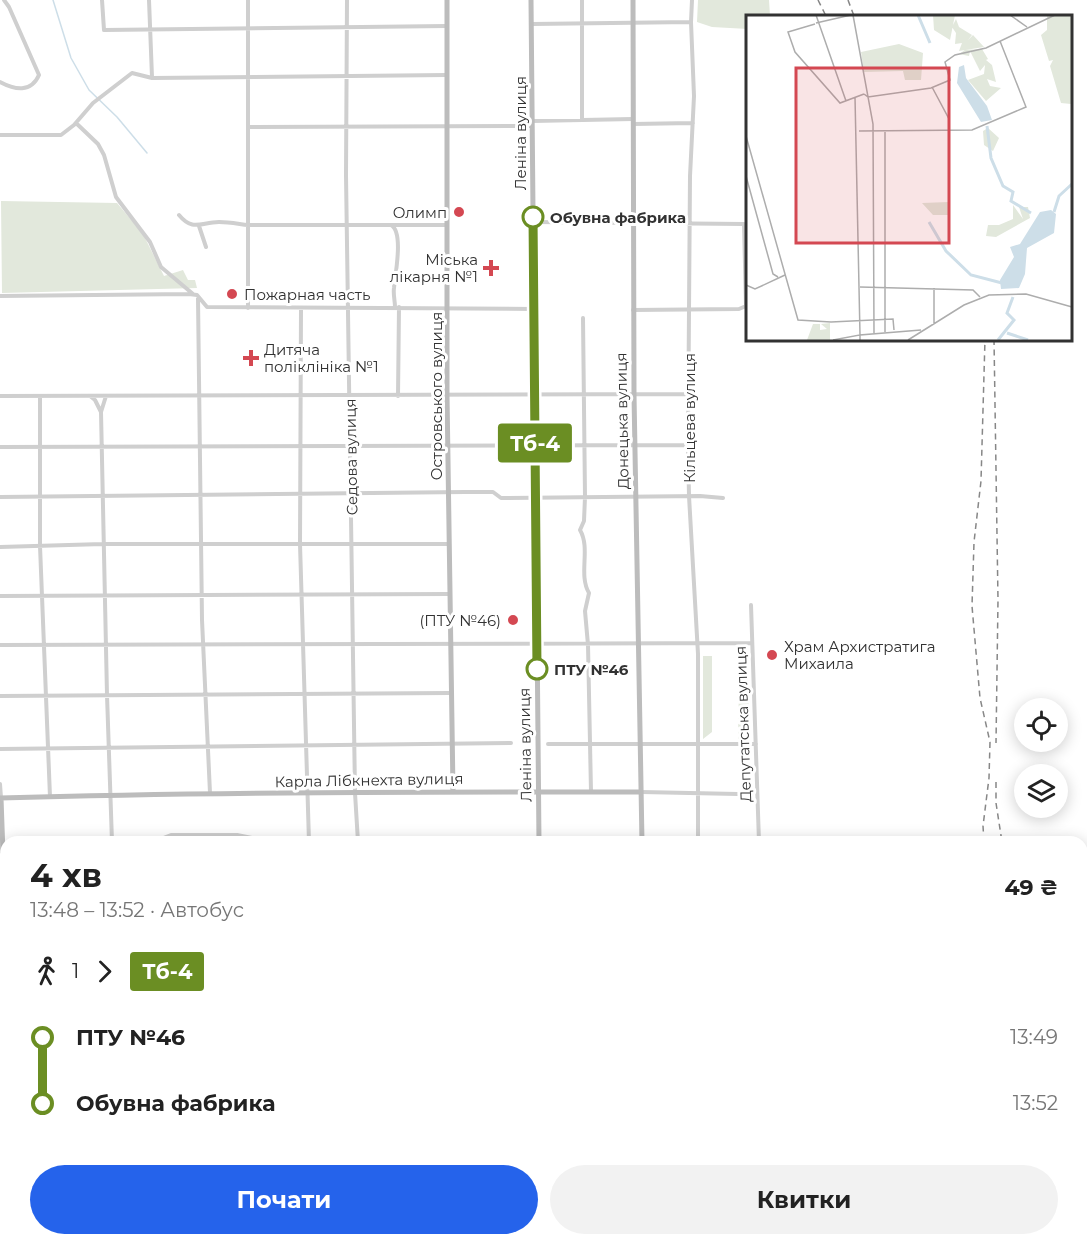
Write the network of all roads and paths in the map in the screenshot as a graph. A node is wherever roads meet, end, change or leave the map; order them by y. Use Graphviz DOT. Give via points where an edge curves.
graph roads {
  1 [pos="4,0"];
  2 [pos="102,0"];
  3 [pos="149,0"];
  4 [pos="248,0"];
  5 [pos="347,0"];
  6 [pos="447,0"];
  7 [pos="531,0"];
  8 [pos="582,0"];
  9 [pos="633,0"];
  10 [pos="692,0"];
  11 [pos="633,22"];
  12 [pos="691,22"];
  13 [pos="582,23"];
  14 [pos="532,24"];
  15 [pos="447,26"];
  16 [pos="347,27"];
  17 [pos="249,28"];
  18 [pos="150,29"];
  19 [pos="447,75"];
  20 [pos="249,76"];
  21 [pos="347,76"];
  22 [pos="152,78"];
  23 [pos="0,82"];
  24 [pos="582,120"];
  25 [pos="633,121"];
  26 [pos="76,123"];
  27 [pos="532,123"];
  28 [pos="693,123"];
  29 [pos="447,126"];
  30 [pos="249,127"];
  31 [pos="347,127"];
  32 [pos="0,135"];
  33 [pos="179,215"];
  34 [pos="633,221"];
  35 [pos="533,222"];
  36 [pos="690,222"];
  37 [pos="347,224"];
  38 [pos="388,224"];
  39 [pos="248,225"];
  40 [pos="447,225"];
  41 [pos="199,226"];
  42 [pos="207,247"];
  43 [pos="0,296"];
  44 [pos="196,296"];
  45 [pos="348,307"];
  46 [pos="397,307"];
  47 [pos="248,308"];
  48 [pos="301,308"];
  49 [pos="447,308"];
  50 [pos="534,309"];
  51 [pos="689,309"];
  52 [pos="633,310"];
  53 [pos="583,318"];
  54 [pos="689,394"];
  55 [pos="301,395"];
  56 [pos="447,395"];
  57 [pos="584,395"];
  58 [pos="634,395"];
  59 [pos="0,396"];
  60 [pos="40,396"];
  61 [pos="89,396"];
  62 [pos="106,396"];
  63 [pos="199,396"];
  64 [pos="350,396"];
  65 [pos="398,396"];
  66 [pos="534,396"];
  67 [pos="101,412"];
  68 [pos="102,445"];
  69 [pos="199,445"];
  70 [pos="300,445"];
  71 [pos="350,445"];
  72 [pos="448,445"];
  73 [pos="535,445"];
  74 [pos="584,445"];
  75 [pos="635,445"];
  76 [pos="688,445"];
  77 [pos="40,446"];
  78 [pos="0,447"];
  79 [pos="449,492"];
  80 [pos="300,493"];
  81 [pos="200,494"];
  82 [pos="351,494"];
  83 [pos="40,496"];
  84 [pos="102,496"];
  85 [pos="635,496"];
  86 [pos="689,496"];
  87 [pos="0,497"];
  88 [pos="585,497"];
  89 [pos="535,498"];
  90 [pos="723,498"];
  91 [pos="103,544"];
  92 [pos="201,544"];
  93 [pos="300,544"];
  94 [pos="352,544"];
  95 [pos="448,544"];
  96 [pos="40,546"];
  97 [pos="0,547"];
  98 [pos="302,594"];
  99 [pos="352,594"];
  100 [pos="449,594"];
  101 [pos="104,595"];
  102 [pos="202,595"];
  103 [pos="0,596"];
  104 [pos="42,597"];
  105 [pos="752,605"];
  106 [pos="752,643"];
  107 [pos="303,644"];
  108 [pos="353,644"];
  109 [pos="449,644"];
  110 [pos="638,644"];
  111 [pos="698,644"];
  112 [pos="0,645"];
  113 [pos="45,645"];
  114 [pos="106,645"];
  115 [pos="203,645"];
  116 [pos="536,645"];
  117 [pos="588,645"];
  118 [pos="450,693"];
  119 [pos="205,694"];
  120 [pos="305,694"];
  121 [pos="354,694"];
  122 [pos="45,695"];
  123 [pos="107,695"];
  124 [pos="0,696"];
  125 [pos="452,743"];
  126 [pos="511,743"];
  127 [pos="355,744"];
  128 [pos="548,744"];
  129 [pos="590,744"];
  130 [pos="640,744"];
  131 [pos="756,744"];
  132 [pos="306,745"];
  133 [pos="699,745"];
  134 [pos="208,746"];
  135 [pos="48,748"];
  136 [pos="109,748"];
  137 [pos="0,749"];
  138 [pos="0,784"];
  139 [pos="453,791"];
  140 [pos="537,791"];
  141 [pos="591,792"];
  142 [pos="641,792"];
  143 [pos="210,793"];
  144 [pos="355,793"];
  145 [pos="697,793"];
  146 [pos="308,794"];
  147 [pos="738,794"];
  148 [pos="110,795"];
  149 [pos="50,797"];
  150 [pos="0,798"];
  151 [pos="2,836"];
  152 [pos="112,836"];
  153 [pos="171,836"];
  154 [pos="242,836"];
  155 [pos="309,836"];
  156 [pos="358,836"];
  157 [pos="539,836"];
  158 [pos="642,836"];
  159 [pos="698,836"];
  160 [pos="759,836"];
  1 -- 23 [label="street" via="39,75 36,82 21,90"];
  2 -- 18 [label="street" via="104,30"];
  3 -- 18 [label="street"];
  4 -- 17 [label="street"];
  5 -- 16 [label="street, Седова вулиця"];
  6 -- 15 [label="street, Островського вулиця"];
  7 -- 14 [label="street, Леніна вулиця"];
  8 -- 13 [label="street"];
  9 -- 11 [label="street, Донецька вулиця"];
  10 -- 12 [label="street, Кільцева вулиця"];
  11 -- 12 [label="street"];
  11 -- 13 [label="street"];
  11 -- 25 [label="street, Донецька вулиця"];
  12 -- 28 [label="street, Кільцева вулиця"];
  13 -- 14 [label="street"];
  13 -- 24 [label="street"];
  14 -- 27 [label="street, Леніна вулиця"];
  15 -- 16 [label="street"];
  15 -- 19 [label="street, Островського вулиця"];
  16 -- 17 [label="street"];
  16 -- 21 [label="street, Седова вулиця"];
  17 -- 18 [label="street"];
  17 -- 20 [label="street"];
  18 -- 22 [label="street"];
  19 -- 21 [label="street"];
  19 -- 29 [label="street, Островського вулиця"];
  20 -- 21 [label="street"];
  20 -- 22 [label="street"];
  20 -- 30 [label="street"];
  21 -- 31 [label="street, Седова вулиця"];
  22 -- 26 [label="street" via="132,73 93,103"];
  24 -- 25 [label="street"];
  24 -- 27 [label="street"];
  25 -- 28 [label="street"];
  25 -- 34 [label="street, Донецька вулиця"];
  26 -- 32 [label="street" via="61,135"];
  26 -- 44 [label="street" via="98,144 116,197 150,242 161,267"];
  27 -- 29 [label="street"];
  27 -- 35 [label="street, Леніна вулиця"];
  28 -- 36 [label="street, Кільцева вулиця"];
  29 -- 31 [label="street"];
  29 -- 40 [label="street, Островського вулиця"];
  30 -- 31 [label="street"];
  30 -- 39 [label="street"];
  31 -- 37 [label="street, Седова вулиця"];
  33 -- 41 [label="street" via="185,222"];
  34 -- 35 [label="street"];
  34 -- 36 [label="street"];
  34 -- 52 [label="street, Донецька вулиця"];
  35 -- 50 [label="street, Леніна вулиця"];
  36 -- 51 [label="street, Кільцева вулиця"];
  36 -- 51 [label="street" via="744,224 746,306"];
  37 -- 38 [label="street"];
  37 -- 39 [label="street"];
  37 -- 45 [label="street, Седова вулиця"];
  38 -- 40 [label="street"];
  38 -- 46 [label="street" via="394,226 398,237 393,288"];
  39 -- 41 [label="street" via="217,222"];
  39 -- 47 [label="street"];
  40 -- 49 [label="street, Островського вулиця"];
  41 -- 42 [label="street"];
  43 -- 44 [label="street"];
  44 -- 47 [label="street" via="207,307"];
  44 -- 63 [label="street"];
  45 -- 46 [label="street"];
  45 -- 48 [label="street"];
  45 -- 64 [label="street, Седова вулиця"];
  46 -- 49 [label="street"];
  46 -- 65 [label="street"];
  47 -- 48 [label="street"];
  48 -- 55 [label="street"];
  49 -- 50 [label="street"];
  49 -- 56 [label="street, Островського вулиця"];
  50 -- 66 [label="street, Леніна вулиця"];
  51 -- 52 [label="street"];
  51 -- 54 [label="street, Кільцева вулиця"];
  52 -- 58 [label="street, Донецька вулиця"];
  53 -- 57 [label="street"];
  54 -- 58 [label="street"];
  54 -- 76 [label="street, Кільцева вулиця"];
  55 -- 63 [label="street"];
  55 -- 64 [label="street"];
  55 -- 70 [label="street"];
  56 -- 65 [label="street"];
  56 -- 66 [label="street"];
  56 -- 72 [label="street, Островського вулиця"];
  57 -- 58 [label="street"];
  57 -- 66 [label="street"];
  57 -- 74 [label="street"];
  58 -- 75 [label="street, Донецька вулиця"];
  59 -- 60 [label="street"];
  60 -- 61 [label="street"];
  60 -- 77 [label="street"];
  61 -- 62 [label="street"];
  61 -- 67 [label="street"];
  62 -- 63 [label="street"];
  62 -- 67 [label="street"];
  63 -- 69 [label="street"];
  64 -- 65 [label="street"];
  64 -- 71 [label="street, Седова вулиця"];
  66 -- 73 [label="street, Леніна вулиця"];
  67 -- 68 [label="street"];
  68 -- 69 [label="street"];
  68 -- 77 [label="street"];
  68 -- 84 [label="street"];
  69 -- 70 [label="street"];
  69 -- 81 [label="street"];
  70 -- 71 [label="street"];
  70 -- 80 [label="street"];
  71 -- 72 [label="street"];
  71 -- 82 [label="street, Седова вулиця"];
  72 -- 73 [label="street"];
  72 -- 79 [label="street, Островського вулиця"];
  73 -- 74 [label="street"];
  73 -- 89 [label="street, Леніна вулиця"];
  74 -- 75 [label="street"];
  74 -- 88 [label="street"];
  75 -- 76 [label="street"];
  75 -- 85 [label="street, Донецька вулиця"];
  76 -- 86 [label="street, Кільцева вулиця"];
  77 -- 78 [label="street"];
  77 -- 83 [label="street"];
  79 -- 82 [label="street"];
  79 -- 89 [label="street" via="493,492 501,498"];
  79 -- 95 [label="street, Островського вулиця"];
  80 -- 81 [label="street"];
  80 -- 82 [label="street"];
  80 -- 93 [label="street"];
  81 -- 84 [label="street"];
  81 -- 92 [label="street"];
  82 -- 94 [label="street, Седова вулиця"];
  83 -- 84 [label="street"];
  83 -- 87 [label="street"];
  83 -- 96 [label="street"];
  84 -- 91 [label="street"];
  85 -- 86 [label="street"];
  85 -- 88 [label="street"];
  85 -- 110 [label="street, Донецька вулиця"];
  86 -- 90 [label="street"];
  86 -- 111 [label="street, Кільцева вулиця"];
  88 -- 89 [label="street"];
  88 -- 117 [label="street" via="580,530 585,538 585,586 589,593 585,611"];
  89 -- 116 [label="street, Леніна вулиця"];
  91 -- 92 [label="street"];
  91 -- 96 [label="street"];
  91 -- 101 [label="street"];
  92 -- 93 [label="street"];
  92 -- 102 [label="street"];
  93 -- 94 [label="street"];
  93 -- 98 [label="street"];
  94 -- 95 [label="street"];
  94 -- 99 [label="street, Седова вулиця"];
  95 -- 100 [label="street, Островського вулиця"];
  96 -- 97 [label="street"];
  96 -- 104 [label="street"];
  98 -- 99 [label="street"];
  98 -- 102 [label="street"];
  98 -- 107 [label="street"];
  99 -- 100 [label="street"];
  99 -- 108 [label="street, Седова вулиця"];
  100 -- 109 [label="street, Островського вулиця"];
  101 -- 102 [label="street"];
  101 -- 104 [label="street"];
  101 -- 114 [label="street"];
  102 -- 115 [label="street"];
  103 -- 104 [label="street"];
  104 -- 113 [label="street"];
  105 -- 106 [label="street, Депутатська вулиця"];
  106 -- 111 [label="street"];
  106 -- 131 [label="street, Депутатська вулиця"];
  107 -- 108 [label="street"];
  107 -- 115 [label="street"];
  107 -- 120 [label="street"];
  108 -- 109 [label="street"];
  108 -- 121 [label="street, Седова вулиця"];
  109 -- 116 [label="street"];
  109 -- 118 [label="street, Островського вулиця"];
  110 -- 111 [label="street"];
  110 -- 117 [label="street"];
  110 -- 130 [label="street, Донецька вулиця"];
  111 -- 133 [label="street, Кільцева вулиця"];
  112 -- 113 [label="street"];
  113 -- 114 [label="street"];
  113 -- 122 [label="street"];
  114 -- 115 [label="street"];
  114 -- 123 [label="street"];
  115 -- 119 [label="street"];
  116 -- 117 [label="street"];
  116 -- 140 [label="street, Леніна вулиця"];
  117 -- 129 [label="street"];
  118 -- 121 [label="street"];
  118 -- 125 [label="street, Островського вулиця"];
  119 -- 120 [label="street"];
  119 -- 123 [label="street"];
  119 -- 134 [label="street"];
  120 -- 121 [label="street"];
  120 -- 132 [label="street"];
  121 -- 127 [label="street, Седова вулиця"];
  122 -- 123 [label="street"];
  122 -- 124 [label="street"];
  122 -- 135 [label="street"];
  123 -- 136 [label="street"];
  125 -- 126 [label="street"];
  125 -- 127 [label="street"];
  125 -- 139 [label="street, Островського вулиця"];
  127 -- 132 [label="street"];
  127 -- 144 [label="street, Седова вулиця"];
  128 -- 129 [label="street"];
  129 -- 130 [label="street"];
  129 -- 141 [label="street"];
  130 -- 133 [label="street"];
  130 -- 142 [label="street, Донецька вулиця"];
  131 -- 133 [label="street"];
  131 -- 160 [label="street, Депутатська вулиця"];
  132 -- 134 [label="street"];
  132 -- 146 [label="street"];
  133 -- 145 [label="street, Кільцева вулиця"];
  134 -- 136 [label="street"];
  134 -- 143 [label="street"];
  135 -- 136 [label="street"];
  135 -- 137 [label="street"];
  135 -- 149 [label="street"];
  136 -- 148 [label="street"];
  138 -- 150 [label="street"];
  139 -- 140 [label="street, Карла Лібкнехта вулиця"];
  139 -- 144 [label="street, Карла Лібкнехта вулиця"];
  140 -- 141 [label="street, Карла Лібкнехта вулиця"];
  140 -- 157 [label="street, Леніна вулиця"];
  141 -- 142 [label="street, Карла Лібкнехта вулиця"];
  142 -- 145 [label="street, Карла Лібкнехта вулиця"];
  142 -- 158 [label="street, Донецька вулиця"];
  143 -- 146 [label="street, Карла Лібкнехта вулиця"];
  143 -- 148 [label="street, Карла Лібкнехта вулиця"];
  144 -- 146 [label="street, Карла Лібкнехта вулиця"];
  144 -- 156 [label="street, Седова вулиця"];
  145 -- 147 [label="street, Карла Лібкнехта вулиця"];
  145 -- 159 [label="street, Кільцева вулиця"];
  146 -- 155 [label="street"];
  148 -- 149 [label="street, Карла Лібкнехта вулиця"];
  148 -- 152 [label="street"];
  149 -- 150 [label="street, Карла Лібкнехта вулиця"];
  150 -- 151 [label="street"];
  153 -- 154 [label="street"];
}
